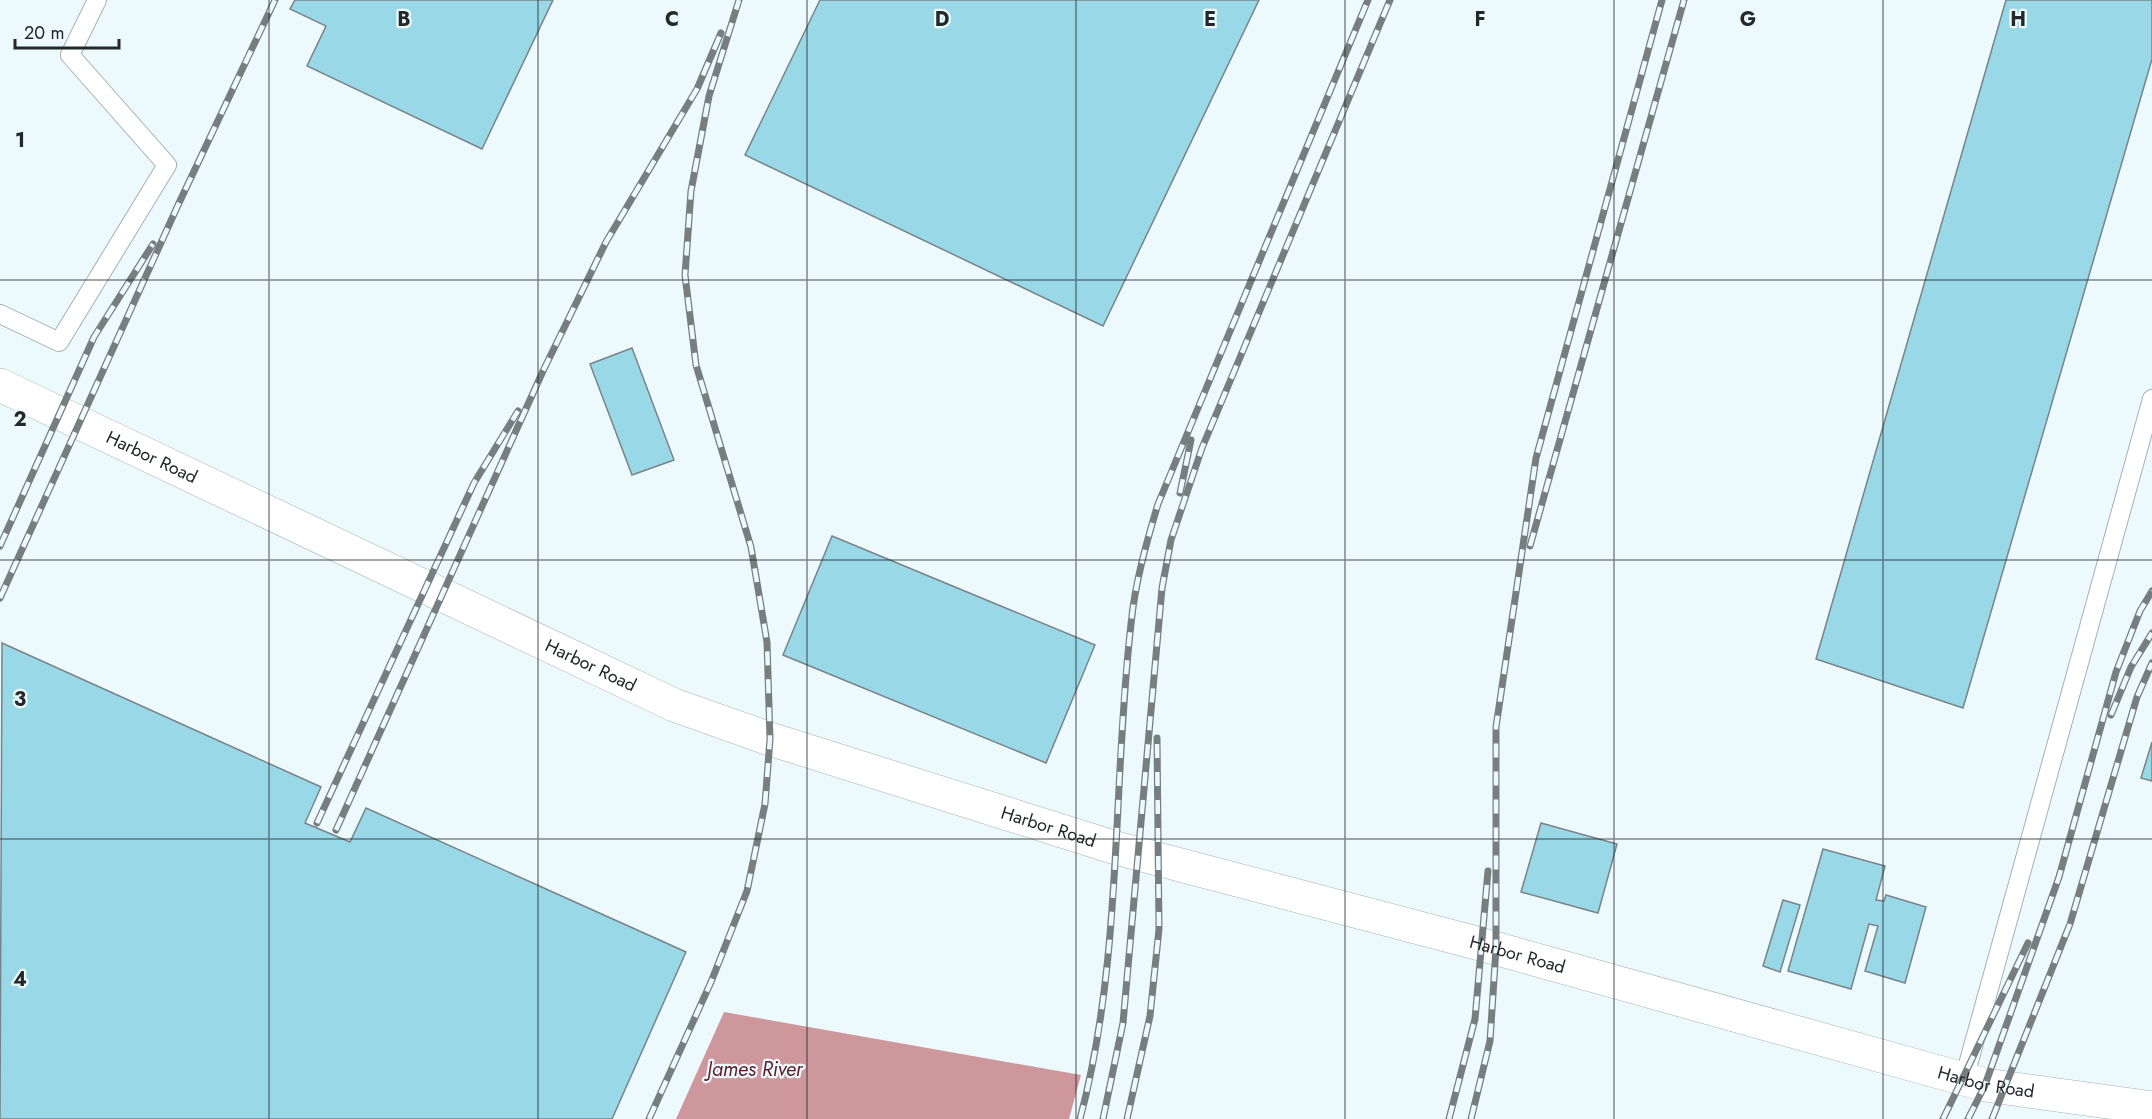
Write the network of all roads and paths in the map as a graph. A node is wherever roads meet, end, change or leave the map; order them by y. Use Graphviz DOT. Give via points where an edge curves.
graph roads {
  1 [pos="98,0"];
  2 [pos="0,314"];
  3 [pos="0,385"];
  4 [pos="2152,399"];
  5 [pos="1964,1079"];
  6 [pos="2152,1108"];
  1 -- 2 [label="lane" via="70,56 167,165 59,342"];
  3 -- 5 [label="street, Harbor Road" via="674,705 770,739 1116,848 1480,944"];
  4 -- 5 [label="lane"];
  5 -- 6 [label="street, Harbor Road"];
}
